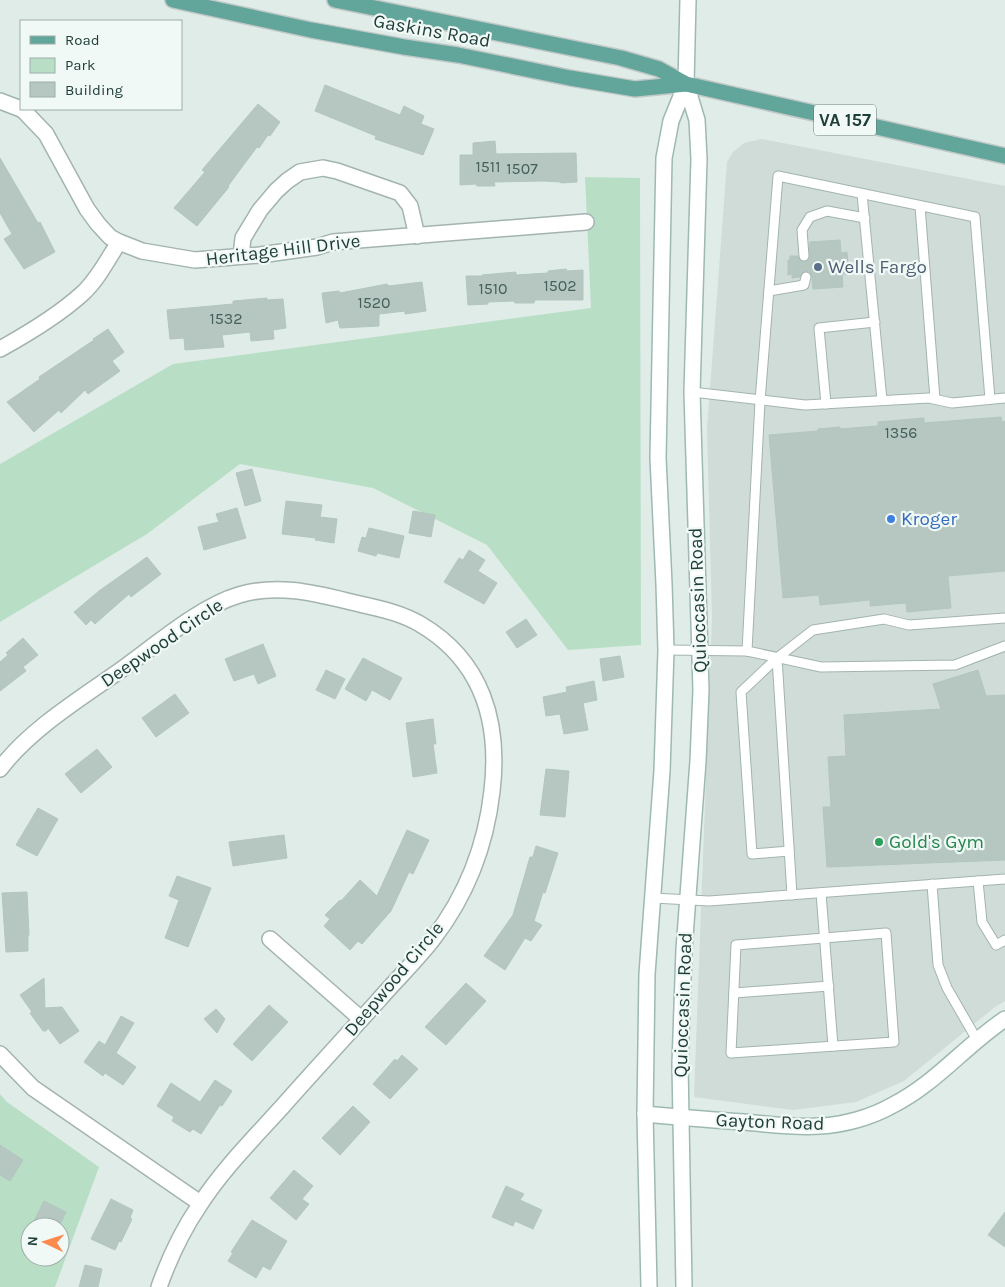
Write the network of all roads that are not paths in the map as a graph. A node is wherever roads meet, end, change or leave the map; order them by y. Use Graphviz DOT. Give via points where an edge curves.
graph roads {
  1 [pos="173,0"];
  2 [pos="336,0"];
  3 [pos="688,0"];
  4 [pos="686,84"];
  5 [pos="0,101"];
  6 [pos="20,109"];
  7 [pos="22,110"];
  8 [pos="1005,156"];
  9 [pos="862,194"];
  10 [pos="920,206"];
  11 [pos="865,218"];
  12 [pos="586,222"];
  13 [pos="417,236"];
  14 [pos="119,242"];
  15 [pos="242,256"];
  16 [pos="804,256"];
  17 [pos="806,277"];
  18 [pos="769,290"];
  19 [pos="875,322"];
  20 [pos="0,349"];
  21 [pos="692,392"];
  22 [pos="1005,398"];
  23 [pos="935,399"];
  24 [pos="990,399"];
  25 [pos="882,400"];
  26 [pos="760,401"];
  27 [pos="826,404"];
  28 [pos="1005,618"];
  29 [pos="1005,646"];
  30 [pos="666,650"];
  31 [pos="700,651"];
  32 [pos="747,651"];
  33 [pos="777,658"];
  34 [pos="0,769"];
  35 [pos="789,851"];
  36 [pos="1005,879"];
  37 [pos="978,881"];
  38 [pos="932,884"];
  39 [pos="821,893"];
  40 [pos="792,895"];
  41 [pos="653,898"];
  42 [pos="687,899"];
  43 [pos="825,938"];
  44 [pos="270,939"];
  45 [pos="1005,940"];
  46 [pos="828,986"];
  47 [pos="734,993"];
  48 [pos="361,1019"];
  49 [pos="1005,1019"];
  50 [pos="977,1040"];
  51 [pos="833,1046"];
  52 [pos="0,1054"];
  53 [pos="645,1114"];
  54 [pos="681,1118"];
  55 [pos="200,1203"];
  56 [pos="159,1287"];
  57 [pos="648,1287"];
  58 [pos="684,1287"];
  1 -- 4 [label="main road, Gaskins Road" via="311,30 635,89"];
  2 -- 4 [label="main road, Gaskins Road" via="621,58 658,69"];
  3 -- 4 [label="street, Quioccasin Road"];
  4 -- 8 [label="main road, Gaskins Road / VA 157"];
  4 -- 21 [label="street, Quioccasin Road" via="697,120 699,160"];
  4 -- 30 [label="street, Quioccasin Road" via="671,121 664,158 658,458"];
  5 -- 6 [label="street, Heritage Hill Drive"];
  7 -- 14 [label="street, Heritage Hill Drive" via="46,134 98,224"];
  9 -- 10 [label="lane"];
  9 -- 11 [label="lane"];
  9 -- 18 [label="lane" via="778,176"];
  10 -- 23 [label="lane"];
  10 -- 24 [label="lane" via="975,217"];
  11 -- 16 [label="lane" via="826,211 810,217 802,230"];
  11 -- 19 [label="lane"];
  12 -- 13 [label="street, Heritage Hill Drive"];
  13 -- 15 [label="street, Heritage Hill Drive" via="333,242 317,247"];
  13 -- 15 [label="street" via="410,206 400,193 323,168 300,172 276,191 243,238"];
  14 -- 15 [label="street, Heritage Hill Drive" via="142,252 195,260"];
  14 -- 20 [label="street" via="84,292"];
  17 -- 18 [label="lane" via="804,285"];
  18 -- 26 [label="lane"];
  19 -- 25 [label="lane"];
  19 -- 27 [label="lane" via="819,328"];
  21 -- 26 [label="lane"];
  21 -- 31 [label="street, Quioccasin Road"];
  22 -- 24 [label="lane"];
  23 -- 24 [label="lane" via="952,403"];
  23 -- 25 [label="lane"];
  25 -- 27 [label="lane"];
  26 -- 27 [label="lane"];
  26 -- 32 [label="lane"];
  28 -- 33 [label="lane" via="909,625 884,619 813,630"];
  29 -- 33 [label="lane" via="955,665 821,668"];
  30 -- 31 [label="lane"];
  30 -- 41 [label="street, Quioccasin Road"];
  31 -- 32 [label="lane"];
  31 -- 42 [label="street, Quioccasin Road" via="698,761"];
  32 -- 33 [label="lane"];
  33 -- 35 [label="lane"];
  33 -- 35 [label="lane" via="741,692 752,854"];
  34 -- 48 [label="street, Deepwood Circle" via="42,728 190,619 228,598 263,590 292,590 395,613 420,624 452,648 466,664 485,698 494,742 489,815 464,890 433,938"];
  35 -- 40 [label="lane"];
  36 -- 37 [label="lane"];
  37 -- 38 [label="lane"];
  37 -- 45 [label="lane" via="982,922 996,946"];
  38 -- 39 [label="lane"];
  38 -- 50 [label="lane" via="938,965 947,988"];
  39 -- 40 [label="lane"];
  39 -- 43 [label="lane"];
  40 -- 42 [label="lane" via="709,901"];
  41 -- 42 [label="lane"];
  41 -- 53 [label="street, Quioccasin Road" via="647,974"];
  42 -- 54 [label="street, Quioccasin Road"];
  43 -- 46 [label="lane"];
  43 -- 47 [label="lane" via="736,945"];
  43 -- 51 [label="lane" via="886,933 894,1032 894,1042"];
  44 -- 48 [label="street"];
  46 -- 47 [label="lane"];
  46 -- 51 [label="lane"];
  47 -- 51 [label="lane" via="731,1053"];
  48 -- 55 [label="street, Deepwood Circle"];
  49 -- 50 [label="street, Gayton Road"];
  50 -- 54 [label="street, Gayton Road" via="901,1101 843,1123 795,1126"];
  52 -- 55 [label="street" via="33,1088"];
  53 -- 54 [label="street, Gayton Road"];
  53 -- 57 [label="street"];
  54 -- 58 [label="street"];
  55 -- 56 [label="street, Deepwood Circle" via="180,1236"];
}
